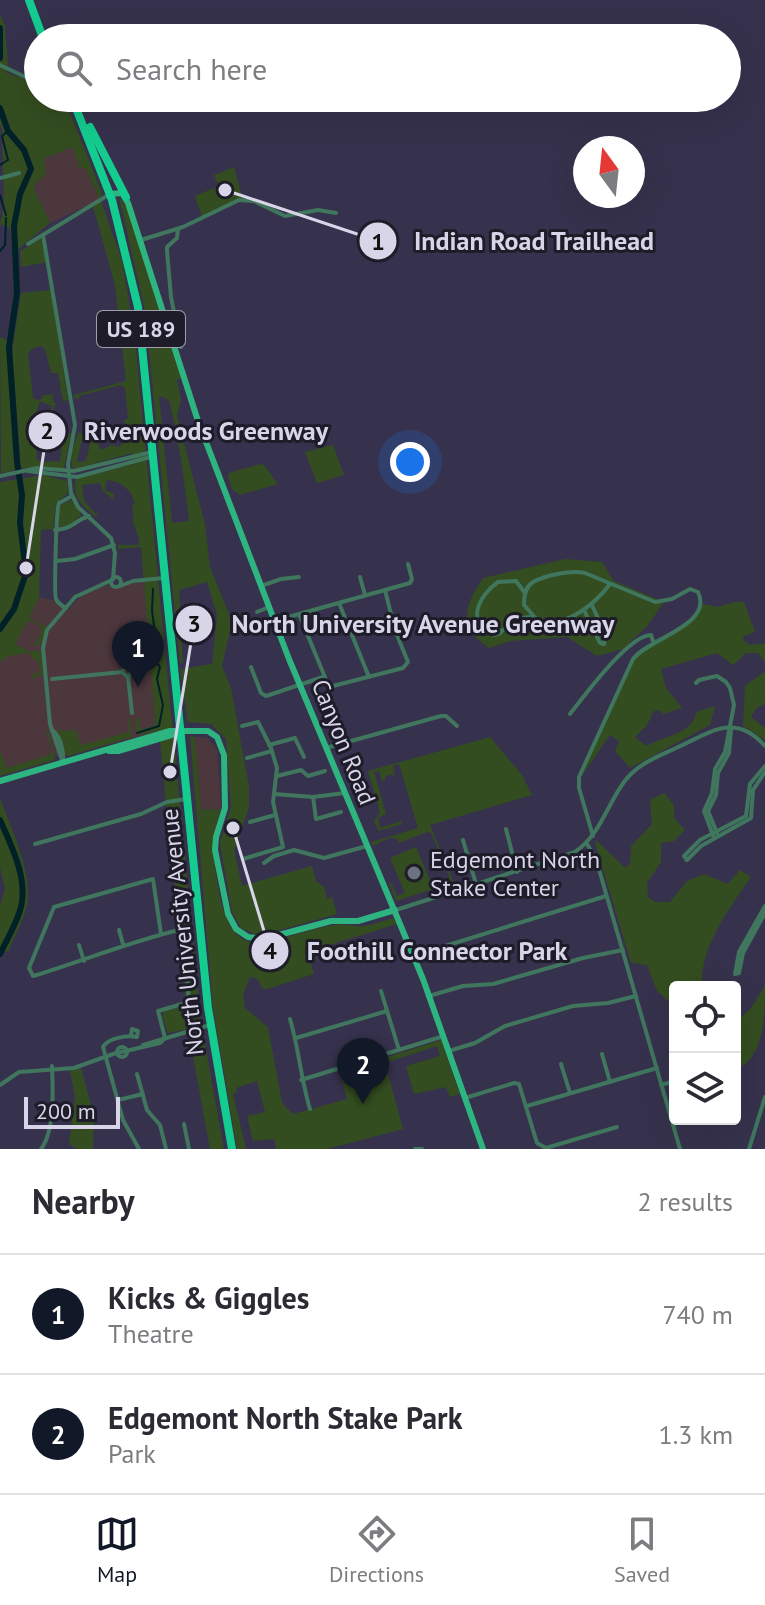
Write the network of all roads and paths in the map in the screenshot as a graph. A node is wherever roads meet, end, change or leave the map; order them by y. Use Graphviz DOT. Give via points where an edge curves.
graph roads {
  1 [pos="29,1"];
  2 [pos="38,24"];
  3 [pos="2,66"];
  4 [pos="24,76"];
  5 [pos="78,112"];
  6 [pos="79,112"];
  7 [pos="19,173"];
  8 [pos="0,178"];
  9 [pos="110,194"];
  10 [pos="126,197"];
  11 [pos="336,213"];
  12 [pos="178,229"];
  13 [pos="43,235"];
  14 [pos="141,240"];
  15 [pos="28,244"];
  16 [pos="181,347"];
  17 [pos="154,452"];
  18 [pos="69,474"];
  19 [pos="0,476"];
  20 [pos="72,496"];
  21 [pos="82,510"];
  22 [pos="89,516"];
  23 [pos="80,520"];
  24 [pos="55,530"];
  25 [pos="114,545"];
  26 [pos="57,561"];
  27 [pos="408,564"];
  28 [pos="166,577"];
  29 [pos="299,577"];
  30 [pos="360,577"];
  31 [pos="115,580"];
  32 [pos="133,581"];
  33 [pos="516,581"];
  34 [pos="533,583"];
  35 [pos="610,584"];
  36 [pos="261,586"];
  37 [pos="385,590"];
  38 [pos="525,593"];
  39 [pos="365,595"];
  40 [pos="339,603"];
  41 [pos="592,605"];
  42 [pos="269,607"];
  43 [pos="66,608"];
  44 [pos="584,610"];
  45 [pos="257,612"];
  46 [pos="299,614"];
  47 [pos="532,617"];
  48 [pos="274,621"];
  49 [pos="124,643"];
  50 [pos="652,643"];
  51 [pos="127,666"];
  52 [pos="251,667"];
  53 [pos="122,672"];
  54 [pos="128,677"];
  55 [pos="324,677"];
  56 [pos="369,677"];
  57 [pos="52,679"];
  58 [pos="696,683"];
  59 [pos="302,684"];
  60 [pos="132,713"];
  61 [pos="570,714"];
  62 [pos="242,726"];
  63 [pos="457,726"];
  64 [pos="731,727"];
  65 [pos="182,731"];
  66 [pos="269,745"];
  67 [pos="765,746"];
  68 [pos="326,748"];
  69 [pos="272,751"];
  70 [pos="304,757"];
  71 [pos="247,758"];
  72 [pos="63,763"];
  73 [pos="765,766"];
  74 [pos="325,771"];
  75 [pos="765,772"];
  76 [pos="277,776"];
  77 [pos="0,781"];
  78 [pos="344,790"];
  79 [pos="274,794"];
  80 [pos="313,797"];
  81 [pos="188,799"];
  82 [pos="341,812"];
  83 [pos="275,815"];
  84 [pos="250,822"];
  85 [pos="506,829"];
  86 [pos="715,835"];
  87 [pos="593,836"];
  88 [pos="463,840"];
  89 [pos="35,844"];
  90 [pos="587,844"];
  91 [pos="367,846"];
  92 [pos="243,859"];
  93 [pos="264,863"];
  94 [pos="517,872"];
  95 [pos="477,885"];
  96 [pos="607,896"];
  97 [pos="765,906"];
  98 [pos="395,910"];
  99 [pos="765,913"];
  100 [pos="119,930"];
  101 [pos="161,934"];
  102 [pos="123,944"];
  103 [pos="79,945"];
  104 [pos="623,950"];
  105 [pos="413,956"];
  106 [pos="84,961"];
  107 [pos="381,991"];
  108 [pos="429,996"];
  109 [pos="636,996"];
  110 [pos="387,1011"];
  111 [pos="290,1019"];
  112 [pos="210,1025"];
  113 [pos="131,1035"];
  114 [pos="444,1036"];
  115 [pos="165,1038"];
  116 [pos="296,1038"];
  117 [pos="399,1050"];
  118 [pos="449,1051"];
  119 [pos="602,1054"];
  120 [pos="105,1058"];
  121 [pos="561,1064"];
  122 [pos="52,1068"];
  123 [pos="657,1068"];
  124 [pos="137,1074"];
  125 [pos="301,1080"];
  126 [pos="610,1082"];
  127 [pos="669,1083"];
  128 [pos="0,1085"];
  129 [pos="661,1085"];
  130 [pos="570,1093"];
  131 [pos="143,1094"];
  132 [pos="765,1097"];
  133 [pos="465,1098"];
  134 [pos="117,1100"];
  135 [pos="527,1106"];
  136 [pos="310,1109"];
  137 [pos="184,1124"];
  138 [pos="617,1127"];
  139 [pos="569,1141"];
  140 [pos="41,1149"];
  141 [pos="139,1149"];
  142 [pos="166,1149"];
  143 [pos="189,1149"];
  144 [pos="232,1149"];
  145 [pos="415,1149"];
  146 [pos="422,1149"];
  147 [pos="483,1149"];
  148 [pos="571,1149"];
  149 [pos="680,1149"];
  150 [pos="749,1149"];
  1 -- 2 [label="highway"];
  3 -- 4 [label="street"];
  5 -- 9 [label="highway, North University Avenue / US 189"];
  6 -- 10 [label="highway"];
  7 -- 8 [label="street"];
  9 -- 10 [label="main road"];
  9 -- 13 [label="street"];
  9 -- 17 [label="highway, North University Avenue / US 189" via="138,307"];
  10 -- 14 [label="main road, Canyon Road"];
  11 -- 12 [label="street" via="318,210 285,216 239,200"];
  12 -- 14 [label="street"];
  12 -- 16 [label="street" via="167,251"];
  13 -- 15 [label="street"];
  13 -- 18 [label="street" via="75,425"];
  14 -- 36 [label="main road, Canyon Road" via="190,398"];
  17 -- 18 [label="street"];
  17 -- 28 [label="highway, North University Avenue / US 189"];
  18 -- 19 [label="street" via="28,471"];
  18 -- 20 [label="street"];
  20 -- 21 [label="street"];
  20 -- 24 [label="street" via="59,503"];
  21 -- 22 [label="street"];
  21 -- 23 [label="street"];
  22 -- 23 [label="street"];
  22 -- 25 [label="street"];
  23 -- 24 [label="street"];
  24 -- 26 [label="street"];
  25 -- 26 [label="street"];
  25 -- 31 [label="street"];
  26 -- 43 [label="street" via="55,595"];
  27 -- 37 [label="street" via="410,583"];
  28 -- 32 [label="street"];
  28 -- 65 [label="highway, North University Avenue / US 189"];
  29 -- 36 [label="street"];
  30 -- 39 [label="street"];
  31 -- 32 [label="street"];
  31 -- 32 [label="street" via="120,586"];
  31 -- 43 [label="street" via="81,593"];
  33 -- 34 [label="street"];
  33 -- 38 [label="street"];
  33 -- 47 [label="street" via="493,586 478,602 479,620 494,635 514,619"];
  34 -- 35 [label="street" via="573,572"];
  34 -- 38 [label="street"];
  35 -- 41 [label="street"];
  35 -- 50 [label="street" via="655,602 687,589 698,592 701,602 695,616"];
  36 -- 42 [label="main road, Canyon Road"];
  37 -- 39 [label="street"];
  37 -- 56 [label="street" via="408,665"];
  38 -- 47 [label="street" via="524,605"];
  39 -- 40 [label="street"];
  40 -- 46 [label="street"];
  40 -- 56 [label="street"];
  41 -- 44 [label="street"];
  41 -- 44 [label="street" via="604,644"];
  42 -- 45 [label="street"];
  42 -- 48 [label="main road, Canyon Road"];
  43 -- 72 [label="street" via="43,641 52,730"];
  44 -- 47 [label="street" via="552,622"];
  46 -- 48 [label="street"];
  46 -- 55 [label="street"];
  48 -- 59 [label="main road, Canyon Road"];
  49 -- 51 [label="street"];
  50 -- 61 [label="street" via="648,634 613,660"];
  50 -- 87 [label="street" via="633,659 579,777"];
  51 -- 53 [label="street"];
  51 -- 54 [label="street" via="133,671"];
  52 -- 59 [label="street" via="266,696"];
  53 -- 54 [label="street"];
  53 -- 57 [label="street"];
  54 -- 60 [label="street"];
  55 -- 56 [label="street" via="329,687"];
  55 -- 59 [label="street"];
  58 -- 64 [label="street" via="717,676 726,682 733,696"];
  59 -- 68 [label="main road, Canyon Road"];
  62 -- 66 [label="street" via="258,722"];
  63 -- 68 [label="street" via="441,716"];
  64 -- 67 [label="street" via="751,733"];
  64 -- 86 [label="street" via="729,753 708,811"];
  64 -- 87 [label="street" via="701,733 635,770"];
  65 -- 72 [label="main road"];
  65 -- 81 [label="highway, North University Avenue / US 189"];
  65 -- 98 [label="main road" via="208,731 222,747 226,803 216,854 236,929 260,940"];
  66 -- 69 [label="street"];
  66 -- 70 [label="street" via="295,738"];
  68 -- 78 [label="main road, Canyon Road"];
  69 -- 71 [label="street"];
  69 -- 76 [label="street"];
  72 -- 77 [label="main road"];
  73 -- 86 [label="street" via="750,784 746,816"];
  74 -- 76 [label="street"];
  75 -- 86 [label="street" via="753,790 751,818"];
  76 -- 79 [label="street"];
  78 -- 80 [label="street"];
  78 -- 91 [label="main road, Canyon Road"];
  79 -- 80 [label="street"];
  79 -- 83 [label="street"];
  80 -- 82 [label="street" via="316,819"];
  81 -- 89 [label="street"];
  81 -- 112 [label="highway, North University Avenue / US 189"];
  83 -- 84 [label="street"];
  83 -- 92 [label="street" via="283,848"];
  85 -- 94 [label="street"];
  86 -- 86 [label="street" via="693,846 684,859 687,860"];
  87 -- 90 [label="street"];
  88 -- 95 [label="street"];
  90 -- 94 [label="street" via="568,856"];
  90 -- 96 [label="street"];
  91 -- 93 [label="street" via="321,858 294,850"];
  91 -- 98 [label="main road, Canyon Road"];
  94 -- 95 [label="street"];
  95 -- 98 [label="street"];
  96 -- 104 [label="street"];
  96 -- 105 [label="street"];
  97 -- 99 [label="street" via="739,952 735,974"];
  98 -- 105 [label="main road, Canyon Road"];
  100 -- 102 [label="street"];
  101 -- 102 [label="street"];
  101 -- 106 [label="street" via="153,879 55,906 30,961 33,976"];
  101 -- 115 [label="street" via="183,929 189,1002 158,1011"];
  102 -- 106 [label="street"];
  103 -- 106 [label="street"];
  104 -- 108 [label="street"];
  104 -- 109 [label="street"];
  105 -- 108 [label="main road, Canyon Road"];
  107 -- 110 [label="street"];
  108 -- 114 [label="main road, Canyon Road"];
  109 -- 118 [label="street" via="573,1006 505,1026"];
  109 -- 123 [label="street"];
  110 -- 116 [label="street"];
  110 -- 117 [label="street"];
  111 -- 116 [label="street"];
  112 -- 115 [label="street"];
  112 -- 144 [label="highway, North University Avenue / US 189"];
  113 -- 120 [label="street" via="103,1043"];
  114 -- 117 [label="street"];
  114 -- 118 [label="main road, Canyon Road"];
  115 -- 120 [label="street" via="127,1051 123,1046"];
  116 -- 125 [label="street"];
  117 -- 125 [label="street"];
  118 -- 133 [label="main road, Canyon Road"];
  119 -- 126 [label="street"];
  120 -- 122 [label="street" via="74,1068"];
  120 -- 134 [label="street"];
  121 -- 130 [label="street"];
  122 -- 128 [label="street" via="19,1072"];
  122 -- 140 [label="street" via="53,1102"];
  123 -- 126 [label="street"];
  123 -- 129 [label="street"];
  124 -- 131 [label="street"];
  125 -- 136 [label="street"];
  126 -- 130 [label="street"];
  127 -- 129 [label="street"];
  129 -- 149 [label="street"];
  130 -- 135 [label="street"];
  131 -- 134 [label="street"];
  131 -- 142 [label="street"];
  132 -- 150 [label="street"];
  133 -- 135 [label="street" via="517,1083"];
  133 -- 147 [label="main road, Canyon Road"];
  134 -- 141 [label="street"];
  135 -- 139 [label="street" via="541,1147"];
  137 -- 143 [label="street"];
  138 -- 139 [label="street"];
  139 -- 148 [label="street"];
  145 -- 146 [label="street"];
}
